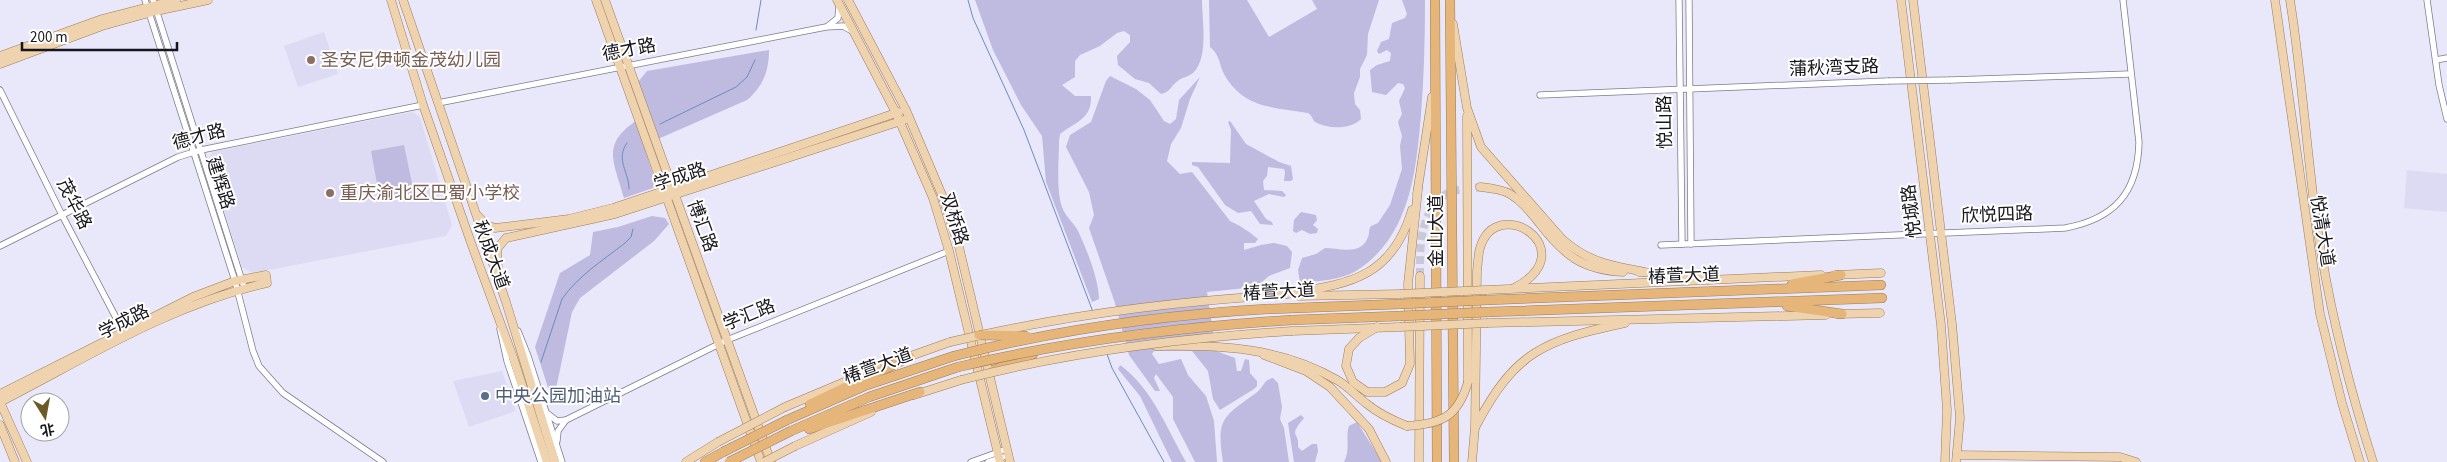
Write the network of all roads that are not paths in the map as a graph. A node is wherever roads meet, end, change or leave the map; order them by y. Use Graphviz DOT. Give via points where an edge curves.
graph roads {
  1 [pos="140,0"];
  2 [pos="176,0"];
  3 [pos="208,0"];
  4 [pos="391,0"];
  5 [pos="403,0"];
  6 [pos="596,0"];
  7 [pos="605,0"];
  8 [pos="848,0"];
  9 [pos="1435,0"];
  10 [pos="1450,0"];
  11 [pos="1679,0"];
  12 [pos="1689,0"];
  13 [pos="1901,0"];
  14 [pos="1913,0"];
  15 [pos="2123,0"];
  16 [pos="2275,0"];
  17 [pos="2290,0"];
  18 [pos="2427,0"];
  19 [pos="838,1"];
  20 [pos="151,6"];
  21 [pos="131,11"];
  22 [pos="1450,14"];
  23 [pos="826,27"];
  24 [pos="853,31"];
  25 [pos="0,56"];
  26 [pos="2447,58"];
  27 [pos="2436,60"];
  28 [pos="0,64"];
  29 [pos="624,67"];
  30 [pos="2130,74"];
  31 [pos="1436,75"];
  32 [pos="1680,88"];
  33 [pos="1690,88"];
  34 [pos="0,90"];
  35 [pos="1540,95"];
  36 [pos="438,103"];
  37 [pos="423,106"];
  38 [pos="1467,108"];
  39 [pos="906,110"];
  40 [pos="896,113"];
  41 [pos="910,118"];
  42 [pos="2447,119"];
  43 [pos="900,121"];
  44 [pos="201,150"];
  45 [pos="194,152"];
  46 [pos="1480,187"];
  47 [pos="1418,189"];
  48 [pos="674,191"];
  49 [pos="665,194"];
  50 [pos="475,213"];
  51 [pos="62,214"];
  52 [pos="1942,232"];
  53 [pos="1930,233"];
  54 [pos="1682,244"];
  55 [pos="1691,244"];
  56 [pos="1661,245"];
  57 [pos="0,246"];
  58 [pos="949,251"];
  59 [pos="1644,272"];
  60 [pos="1881,273"];
  61 [pos="1841,274"];
  62 [pos="1420,276"];
  63 [pos="1747,279"];
  64 [pos="239,280"];
  65 [pos="1881,285"];
  66 [pos="501,286"];
  67 [pos="241,289"];
  68 [pos="1512,289"];
  69 [pos="1764,290"];
  70 [pos="1276,296"];
  71 [pos="1882,298"];
  72 [pos="1400,299"];
  73 [pos="506,302"];
  74 [pos="1765,302"];
  75 [pos="493,303"];
  76 [pos="1880,313"];
  77 [pos="1842,314"];
  78 [pos="1643,319"];
  79 [pos="1377,327"];
  80 [pos="123,331"];
  81 [pos="979,335"];
  82 [pos="1045,336"];
  83 [pos="727,340"];
  84 [pos="719,344"];
  85 [pos="1048,347"];
  86 [pos="1132,347"];
  87 [pos="910,357"];
  88 [pos="1307,368"];
  89 [pos="989,372"];
  90 [pos="920,392"];
  91 [pos="0,394"];
  92 [pos="0,402"];
  93 [pos="547,413"];
  94 [pos="786,414"];
  95 [pos="566,420"];
  96 [pos="0,425"];
  97 [pos="1475,427"];
  98 [pos="791,433"];
  99 [pos="557,445"];
  100 [pos="1008,455"];
  101 [pos="999,457"];
  102 [pos="1956,458"];
  103 [pos="15,462"];
  104 [pos="27,462"];
  105 [pos="383,462"];
  106 [pos="540,462"];
  107 [pos="547,462"];
  108 [pos="555,462"];
  109 [pos="562,462"];
  110 [pos="686,462"];
  111 [pos="704,462"];
  112 [pos="729,462"];
  113 [pos="762,462"];
  114 [pos="771,462"];
  115 [pos="971,462"];
  116 [pos="988,462"];
  117 [pos="1386,462"];
  118 [pos="1419,462"];
  119 [pos="1437,462"];
  120 [pos="1454,462"];
  121 [pos="1472,462"];
  122 [pos="1945,462"];
  123 [pos="2136,462"];
  124 [pos="2360,462"];
  125 [pos="2373,462"];
  1 -- 21 [label="main road"];
  2 -- 20 [label="main road"];
  3 -- 20 [label="main road"];
  4 -- 37 [label="main road, 秋成大道"];
  5 -- 36 [label="main road, 秋成大道"];
  6 -- 29 [label="main road, 博汇路"];
  7 -- 29 [label="main road, 博汇路"];
  8 -- 39 [label="main road, 双桥路"];
  9 -- 31 [label="highway, 金山大道"];
  10 -- 22 [label="highway, 金山大道"];
  11 -- 32 [label="street, 悦山路"];
  12 -- 33 [label="street, 悦山路"];
  13 -- 53 [label="main road, 悦城路"];
  14 -- 52 [label="main road, 悦城路"];
  15 -- 30 [label="street, 欣悦四路"];
  16 -- 124 [label="main road, 悦清大道" via="2320,314"];
  17 -- 125 [label="main road, 悦清大道" via="2315,212 2332,311 2353,400"];
  18 -- 27 [label="street"];
  19 -- 23 [label="street" via="838,18"];
  19 -- 24 [label="main road, 双桥路"];
  20 -- 21 [label="main road"];
  20 -- 28 [label="main road"];
  20 -- 44 [label="street, 建辉路"];
  20 -- 45 [label="street, 建辉路"];
  21 -- 25 [label="main road"];
  22 -- 38 [label="main road"];
  22 -- 120 [label="highway, 金山大道"];
  23 -- 24 [label="street, 德才路" via="843,26"];
  23 -- 29 [label="street, 德才路"];
  24 -- 40 [label="main road, 双桥路"];
  26 -- 27 [label="street"];
  27 -- 42 [label="street"];
  29 -- 36 [label="street, 德才路"];
  29 -- 48 [label="main road, 博汇路"];
  29 -- 49 [label="main road, 博汇路"];
  30 -- 33 [label="street, 蒲秋湾支路, bridge"];
  30 -- 52 [label="street, 欣悦四路" via="2139,157 2131,185 2113,209 2084,224 2065,228"];
  31 -- 47 [label="main road"];
  31 -- 119 [label="highway, 金山大道"];
  32 -- 33 [label="street, 蒲秋湾支路"];
  32 -- 35 [label="street, 蒲秋湾支路"];
  32 -- 54 [label="street, 悦山路"];
  33 -- 55 [label="street, 悦山路"];
  34 -- 51 [label="street, 茂华路"];
  36 -- 50 [label="main road, 秋成大道"];
  37 -- 44 [label="street, 德才路"];
  37 -- 75 [label="main road, 秋成大道"];
  38 -- 59 [label="main road" via="1481,147 1562,239 1592,260"];
  38 -- 88 [label="main road, bridge" via="1468,382 1462,400 1446,417 1428,425 1407,426 1367,405 1340,381"];
  39 -- 40 [label="main road, 学成路"];
  39 -- 41 [label="main road, 双桥路"];
  40 -- 43 [label="main road, 双桥路"];
  40 -- 48 [label="main road, 学成路"];
  41 -- 43 [label="main road, 学成路"];
  41 -- 100 [label="main road, 双桥路" via="942,195 959,247"];
  43 -- 48 [label="main road, 学成路"];
  43 -- 58 [label="main road, 双桥路" via="933,198"];
  44 -- 45 [label="street, 德才路"];
  44 -- 64 [label="street, 建辉路"];
  45 -- 51 [label="street, 德才路" via="162,164"];
  45 -- 64 [label="street, 建辉路"];
  46 -- 59 [label="main road" via="1500,190 1520,202 1558,247 1573,259 1609,271"];
  47 -- 70 [label="main road" via="1404,231 1389,255 1379,264 1342,284"];
  47 -- 79 [label="main road" via="1408,284 1410,364 1402,382 1385,392 1367,392 1353,382 1346,366 1349,348"];
  48 -- 49 [label="main road, 学成路"];
  48 -- 83 [label="main road, 博汇路"];
  49 -- 50 [label="main road, 学成路" via="594,214 495,228 486,225"];
  49 -- 66 [label="main road, 学成路" via="596,220 506,238 496,248"];
  49 -- 84 [label="main road, 博汇路"];
  50 -- 66 [label="main road, 秋成大道"];
  51 -- 57 [label="street, 德才路"];
  51 -- 80 [label="street, 茂华路"];
  52 -- 53 [label="street, 欣悦四路"];
  52 -- 102 [label="main road, 悦城路" via="1960,418"];
  53 -- 55 [label="street, 欣悦四路"];
  53 -- 122 [label="main road, 悦城路" via="1948,418"];
  54 -- 55 [label="street, 欣悦四路"];
  54 -- 56 [label="street, 欣悦四路"];
  58 -- 83 [label="street, 学汇路"];
  58 -- 101 [label="main road, 双桥路"];
  59 -- 63 [label="main road"];
  60 -- 61 [label="main road"];
  61 -- 63 [label="main road"];
  61 -- 69 [label="highway"];
  62 -- 118 [label="main road"];
  63 -- 68 [label="main road"];
  64 -- 67 [label="street, 建辉路"];
  64 -- 67 [label="main road, 学成路" via="266,279"];
  64 -- 80 [label="main road, 学成路" via="193,297"];
  65 -- 69 [label="highway, 椿萱大道"];
  66 -- 73 [label="main road, 秋成大道"];
  67 -- 92 [label="main road, 学成路" via="171,314"];
  67 -- 105 [label="street, 建辉路" via="253,351 269,379 283,393"];
  68 -- 72 [label="main road, bridge"];
  68 -- 97 [label="main road" via="1531,279 1541,262 1540,243 1528,228 1508,224 1490,231 1480,247 1476,271"];
  69 -- 72 [label="highway, 椿萱大道, bridge" via="1487,300"];
  70 -- 72 [label="main road"];
  70 -- 81 [label="main road, bridge" via="1144,306"];
  71 -- 74 [label="highway, 椿萱大道"];
  72 -- 82 [label="highway, 椿萱大道, bridge" via="1199,313"];
  73 -- 93 [label="street"];
  73 -- 108 [label="main road, 秋成大道"];
  74 -- 77 [label="highway"];
  74 -- 85 [label="highway, 椿萱大道, bridge" via="1292,320 1151,332"];
  75 -- 106 [label="street" via="507,361"];
  75 -- 107 [label="main road, 秋成大道"];
  76 -- 77 [label="main road"];
  77 -- 78 [label="main road"];
  78 -- 79 [label="main road, bridge"];
  78 -- 97 [label="main road" via="1551,342 1516,366 1492,396"];
  79 -- 86 [label="main road, bridge" via="1238,334"];
  80 -- 91 [label="main road, 学成路"];
  81 -- 82 [label="highway, bridge"];
  81 -- 87 [label="main road, bridge"];
  82 -- 94 [label="highway, 椿萱大道, bridge" via="954,356"];
  83 -- 84 [label="street, 学汇路"];
  83 -- 114 [label="main road, 博汇路"];
  84 -- 95 [label="street, 学汇路"];
  84 -- 113 [label="main road, 博汇路"];
  85 -- 89 [label="highway, bridge"];
  85 -- 98 [label="highway, 椿萱大道, bridge" via="958,367 869,398"];
  86 -- 88 [label="main road, bridge" via="1208,345 1244,348"];
  86 -- 89 [label="main road, bridge"];
  87 -- 94 [label="highway"];
  88 -- 117 [label="main road" via="1369,428"];
  89 -- 90 [label="main road, bridge"];
  90 -- 98 [label="highway"];
  90 -- 113 [label="main road, bridge"];
  92 -- 104 [label="main road"];
  93 -- 95 [label="street" via="553,419"];
  93 -- 99 [label="street"];
  94 -- 110 [label="main road, bridge" via="718,442"];
  94 -- 111 [label="highway, 椿萱大道, bridge" via="765,431"];
  95 -- 99 [label="street" via="558,431"];
  96 -- 103 [label="main road"];
  97 -- 121 [label="main road"];
  98 -- 112 [label="highway, 椿萱大道, bridge"];
  99 -- 109 [label="street"];
  100 -- 101 [label="street"];
  101 -- 115 [label="street"];
  101 -- 116 [label="street"];
  102 -- 123 [label="main road" via="2120,457"];
}
